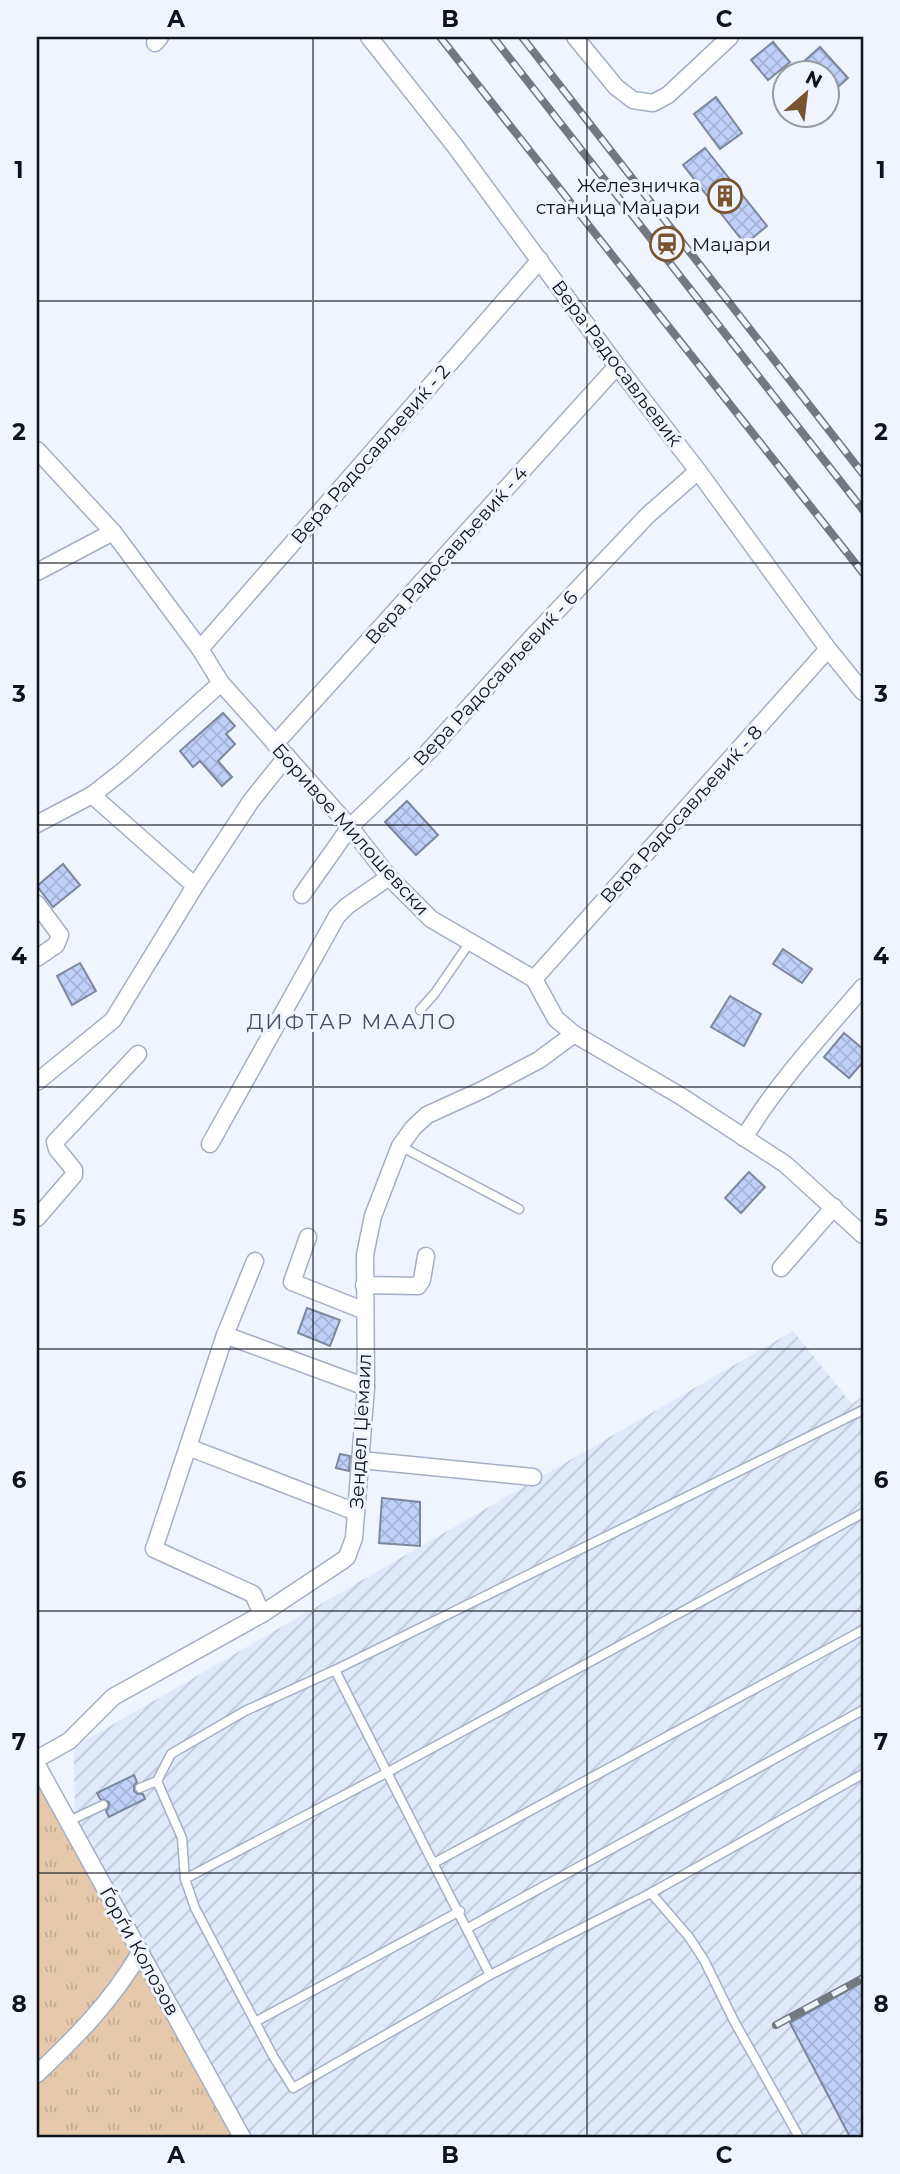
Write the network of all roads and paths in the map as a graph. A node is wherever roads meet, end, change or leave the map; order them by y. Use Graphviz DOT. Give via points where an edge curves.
graph roads {
  1 [pos="369,37"];
  2 [pos="575,37"];
  3 [pos="730,37"];
  4 [pos="540,260"];
  5 [pos="617,366"];
  6 [pos="37,450"];
  7 [pos="698,471"];
  8 [pos="113,531"];
  9 [pos="37,572"];
  10 [pos="201,649"];
  11 [pos="828,649"];
  12 [pos="221,684"];
  13 [pos="863,692"];
  14 [pos="281,750"];
  15 [pos="92,795"];
  16 [pos="37,824"];
  17 [pos="350,827"];
  18 [pos="389,877"];
  19 [pos="195,887"];
  20 [pos="302,895"];
  21 [pos="37,904"];
  22 [pos="470,942"];
  23 [pos="37,958"];
  24 [pos="534,979"];
  25 [pos="863,987"];
  26 [pos="420,1010"];
  27 [pos="574,1034"];
  28 [pos="138,1054"];
  29 [pos="37,1082"];
  30 [pos="744,1138"];
  31 [pos="210,1144"];
  32 [pos="400,1146"];
  33 [pos="834,1207"];
  34 [pos="519,1209"];
  35 [pos="37,1219"];
  36 [pos="863,1235"];
  37 [pos="308,1237"];
  38 [pos="426,1256"];
  39 [pos="255,1261"];
  40 [pos="781,1268"];
  41 [pos="364,1285"];
  42 [pos="365,1311"];
  43 [pos="225,1335"];
  44 [pos="366,1387"];
  45 [pos="863,1410"];
  46 [pos="188,1447"];
  47 [pos="360,1460"];
  48 [pos="533,1477"];
  49 [pos="356,1511"];
  50 [pos="863,1513"];
  51 [pos="262,1614"];
  52 [pos="863,1630"];
  53 [pos="335,1670"];
  54 [pos="863,1710"];
  55 [pos="37,1759"];
  56 [pos="37,1765"];
  57 [pos="388,1772"];
  58 [pos="863,1774"];
  59 [pos="157,1781"];
  60 [pos="140,1788"];
  61 [pos="103,1805"];
  62 [pos="69,1821"];
  63 [pos="435,1863"];
  64 [pos="185,1879"];
  65 [pos="652,1893"];
  66 [pos="460,1912"];
  67 [pos="468,1928"];
  68 [pos="140,1953"];
  69 [pos="490,1975"];
  70 [pos="255,2022"];
  71 [pos="37,2074"];
  72 [pos="242,2137"];
  73 [pos="799,2137"];
  1 -- 4 [label="street, Вера Радосављевиќ"];
  2 -- 3 [label="street" via="616,87 632,100 653,103 668,95"];
  4 -- 5 [label="street, Вера Радосављевиќ"];
  4 -- 10 [label="street, Вера Радосављевиќ - 2"];
  5 -- 7 [label="street, Вера Радосављевиќ"];
  5 -- 14 [label="street, Вера Радосављевиќ - 4"];
  6 -- 8 [label="street, Боривое Милошевски"];
  7 -- 11 [label="street, Вера Радосављевиќ"];
  7 -- 17 [label="street, Вера Радосављевиќ - 6" via="648,515 428,751"];
  8 -- 9 [label="street"];
  8 -- 10 [label="street, Боривое Милошевски"];
  10 -- 12 [label="street, Боривое Милошевски"];
  11 -- 13 [label="street, Вера Радосављевиќ"];
  11 -- 24 [label="street, Вера Радосављевиќ - 8"];
  12 -- 14 [label="street, Боривое Милошевски"];
  12 -- 15 [label="street"];
  14 -- 17 [label="street, Боривое Милошевски"];
  14 -- 19 [label="street, Вера Радосављевиќ - 4"];
  15 -- 16 [label="street"];
  15 -- 19 [label="street"];
  17 -- 18 [label="street, Боривое Милошевски"];
  17 -- 20 [label="street, Вера Радосављевиќ - 6"];
  18 -- 22 [label="street, Боривое Милошевски" via="431,919"];
  18 -- 31 [label="street" via="337,916"];
  19 -- 29 [label="street, Вера Радосављевиќ - 4" via="113,1020"];
  21 -- 23 [label="street" via="60,935 56,945"];
  22 -- 24 [label="street, Боривое Милошевски"];
  22 -- 26 [label="lane"];
  24 -- 27 [label="street" via="556,1019"];
  25 -- 30 [label="street" via="802,1058"];
  27 -- 30 [label="street"];
  27 -- 32 [label="street, Зендел Џемаил" via="539,1060 427,1115"];
  28 -- 35 [label="street" via="55,1142 74,1175"];
  30 -- 33 [label="street" via="785,1164"];
  32 -- 34 [label="lane"];
  32 -- 41 [label="street, Зендел Џемаил" via="373,1216"];
  33 -- 36 [label="street"];
  33 -- 40 [label="street"];
  37 -- 42 [label="street" via="292,1282"];
  38 -- 41 [label="street" via="418,1286"];
  39 -- 43 [label="street"];
  41 -- 42 [label="street, Зендел Џемаил"];
  42 -- 44 [label="street, Зендел Џемаил"];
  43 -- 44 [label="street"];
  43 -- 46 [label="street"];
  44 -- 47 [label="street, Зендел Џемаил"];
  45 -- 53 [label="lane"];
  46 -- 49 [label="street"];
  46 -- 51 [label="street" via="154,1549 253,1594"];
  47 -- 48 [label="street"];
  47 -- 49 [label="street, Зендел Џемаил"];
  49 -- 51 [label="street, Зендел Џемаил" via="347,1557"];
  50 -- 57 [label="lane"];
  51 -- 55 [label="street, Зендел Џемаил" via="113,1697 69,1741"];
  52 -- 63 [label="lane"];
  53 -- 57 [label="lane"];
  53 -- 59 [label="lane" via="245,1711 171,1754"];
  54 -- 67 [label="lane"];
  56 -- 62 [label="street, Ѓорѓи Колозов"];
  57 -- 63 [label="lane"];
  57 -- 64 [label="lane"];
  58 -- 65 [label="lane"];
  59 -- 60 [label="lane"];
  59 -- 64 [label="lane" via="182,1838"];
  61 -- 62 [label="lane"];
  62 -- 68 [label="street, Ѓорѓи Колозов"];
  63 -- 66 [label="lane"];
  64 -- 70 [label="lane" via="195,1908"];
  65 -- 69 [label="lane"];
  65 -- 73 [label="lane" via="704,1960"];
  66 -- 67 [label="lane"];
  66 -- 70 [label="lane"];
  67 -- 69 [label="lane"];
  68 -- 71 [label="street" via="110,2000"];
  68 -- 72 [label="street, Ѓорѓи Колозов"];
  69 -- 70 [label="lane" via="293,2088"];
}
